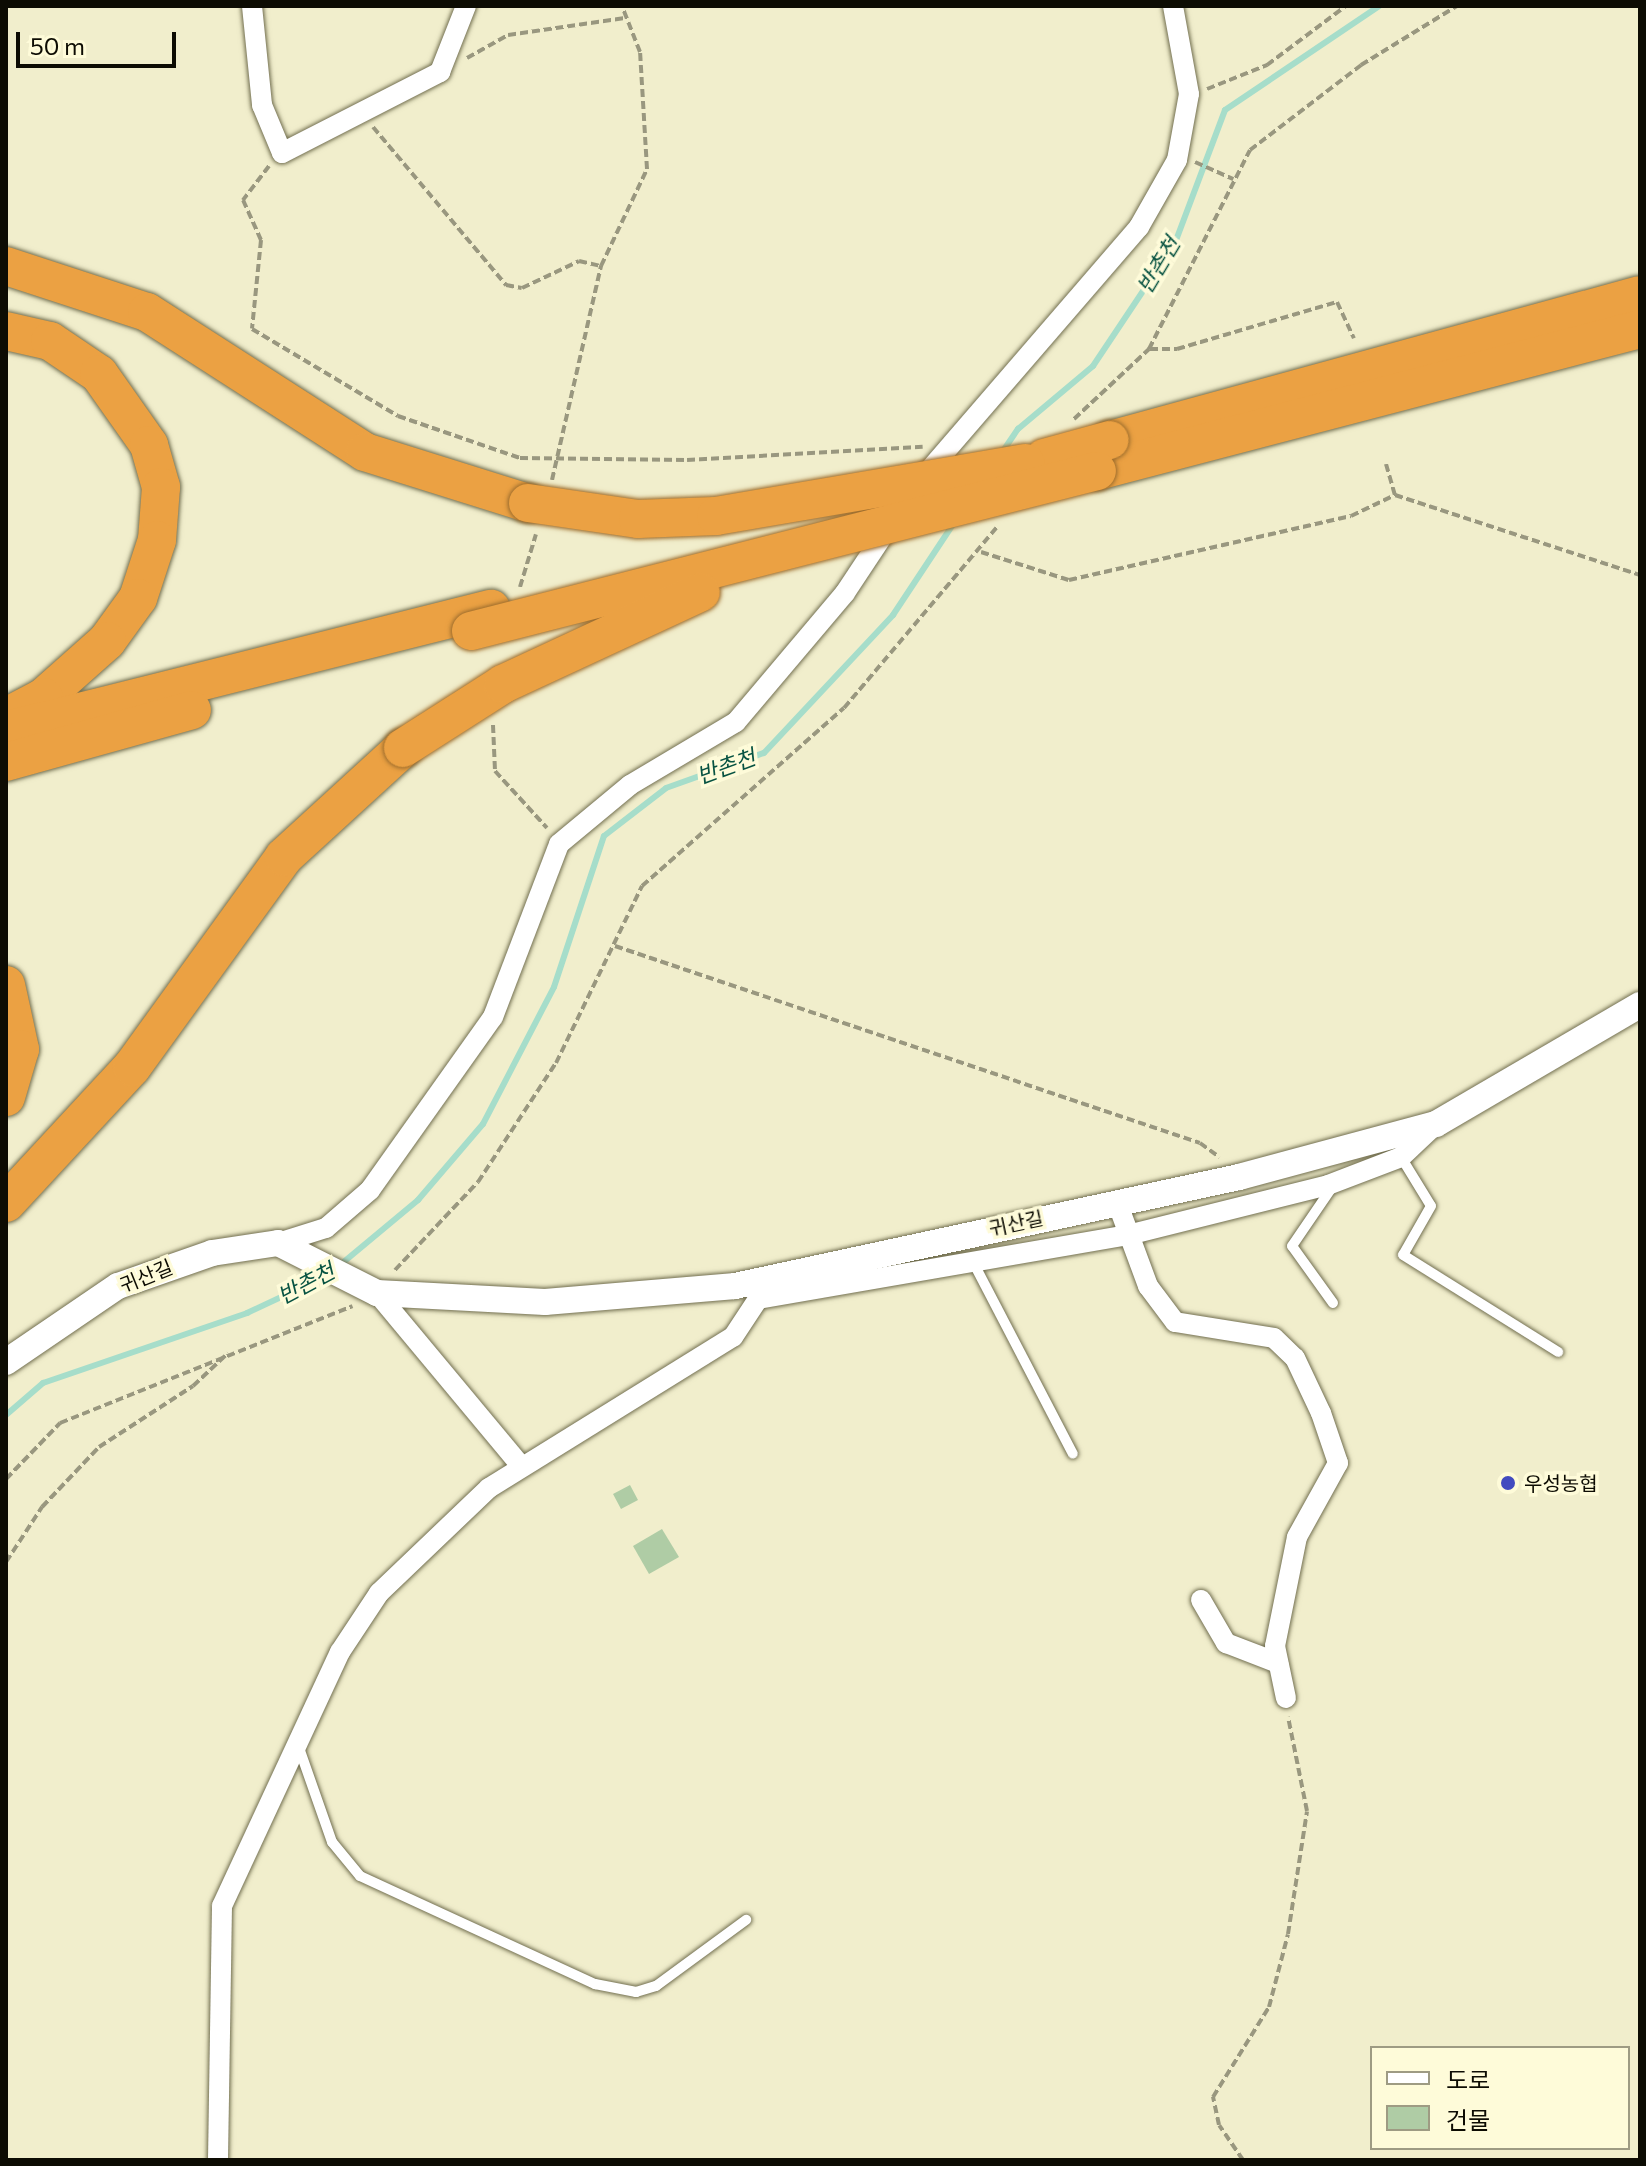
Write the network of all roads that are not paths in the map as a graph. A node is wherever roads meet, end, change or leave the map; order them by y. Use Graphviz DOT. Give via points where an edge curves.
graph roads {
  1 [pos="252,6"];
  2 [pos="466,6"];
  3 [pos="1173,6"];
  4 [pos="6,266"];
  5 [pos="1640,295"];
  6 [pos="1640,329"];
  7 [pos="6,331"];
  8 [pos="1104,455"];
  9 [pos="1025,463"];
  10 [pos="827,540"];
  11 [pos="493,613"];
  12 [pos="6,717"];
  13 [pos="6,731"];
  14 [pos="6,762"];
  15 [pos="6,985"];
  16 [pos="1640,1005"];
  17 [pos="6,1097"];
  18 [pos="1436,1124"];
  19 [pos="1401,1157"];
  20 [pos="1337,1181"];
  21 [pos="1117,1202"];
  22 [pos="6,1203"];
  23 [pos="1128,1235"];
  24 [pos="278,1243"];
  25 [pos="973,1262"];
  26 [pos="367,1288"];
  27 [pos="759,1290"];
  28 [pos="1333,1303"];
  29 [pos="1558,1352"];
  30 [pos="6,1362"];
  31 [pos="1073,1454"];
  32 [pos="521,1466"];
  33 [pos="1201,1600"];
  34 [pos="1278,1663"];
  35 [pos="1286,1698"];
  36 [pos="297,1744"];
  37 [pos="746,1920"];
  38 [pos="218,2160"];
  1 -- 2 [label="street" via="262,105 282,153 440,72"];
  3 -- 24 [label="street" via="1189,94 1177,160 1139,227 944,447 845,593 736,722 630,785 559,844 493,1017 370,1190 326,1228"];
  4 -- 9 [label="highway, bridge" via="147,312 365,452 539,503 638,519 716,516"];
  5 -- 8 [label="highway"];
  6 -- 8 [label="highway"];
  7 -- 12 [label="highway" via="50,341 99,374 149,445 161,487 157,540 138,598 107,641 44,697"];
  8 -- 9 [label="highway, bridge"];
  8 -- 10 [label="highway, bridge"];
  9 -- 11 [label="highway, bridge"];
  10 -- 11 [label="highway, bridge"];
  10 -- 22 [label="highway, bridge" via="598,635 403,748 284,857 132,1067"];
  11 -- 13 [label="highway"];
  11 -- 14 [label="highway"];
  15 -- 17 [label="highway" via="20,1049"];
  16 -- 18 [label="street, 귀산길"];
  18 -- 19 [label="street"];
  18 -- 21 [label="street, 귀산길" via="1239,1177"];
  19 -- 20 [label="street"];
  19 -- 29 [label="lane" via="1431,1206 1403,1255"];
  20 -- 23 [label="street"];
  20 -- 28 [label="lane" via="1292,1246"];
  21 -- 23 [label="street"];
  21 -- 27 [label="street, 귀산길"];
  23 -- 25 [label="street"];
  23 -- 34 [label="street" via="1148,1286 1175,1322 1274,1338 1295,1358 1321,1413 1338,1463 1297,1537"];
  24 -- 26 [label="street, 귀산길" via="300,1260"];
  24 -- 30 [label="street, 귀산길" via="212,1253 118,1286"];
  25 -- 27 [label="street"];
  25 -- 31 [label="lane"];
  26 -- 27 [label="street, 귀산길" via="545,1302"];
  26 -- 32 [label="street"];
  27 -- 32 [label="street" via="733,1337"];
  32 -- 36 [label="street" via="379,1593 340,1652"];
  33 -- 34 [label="street" via="1226,1643"];
  34 -- 35 [label="street"];
  36 -- 37 [label="lane" via="332,1842 360,1876 595,1984 636,1992 656,1986"];
  36 -- 38 [label="street" via="222,1906"];
}
